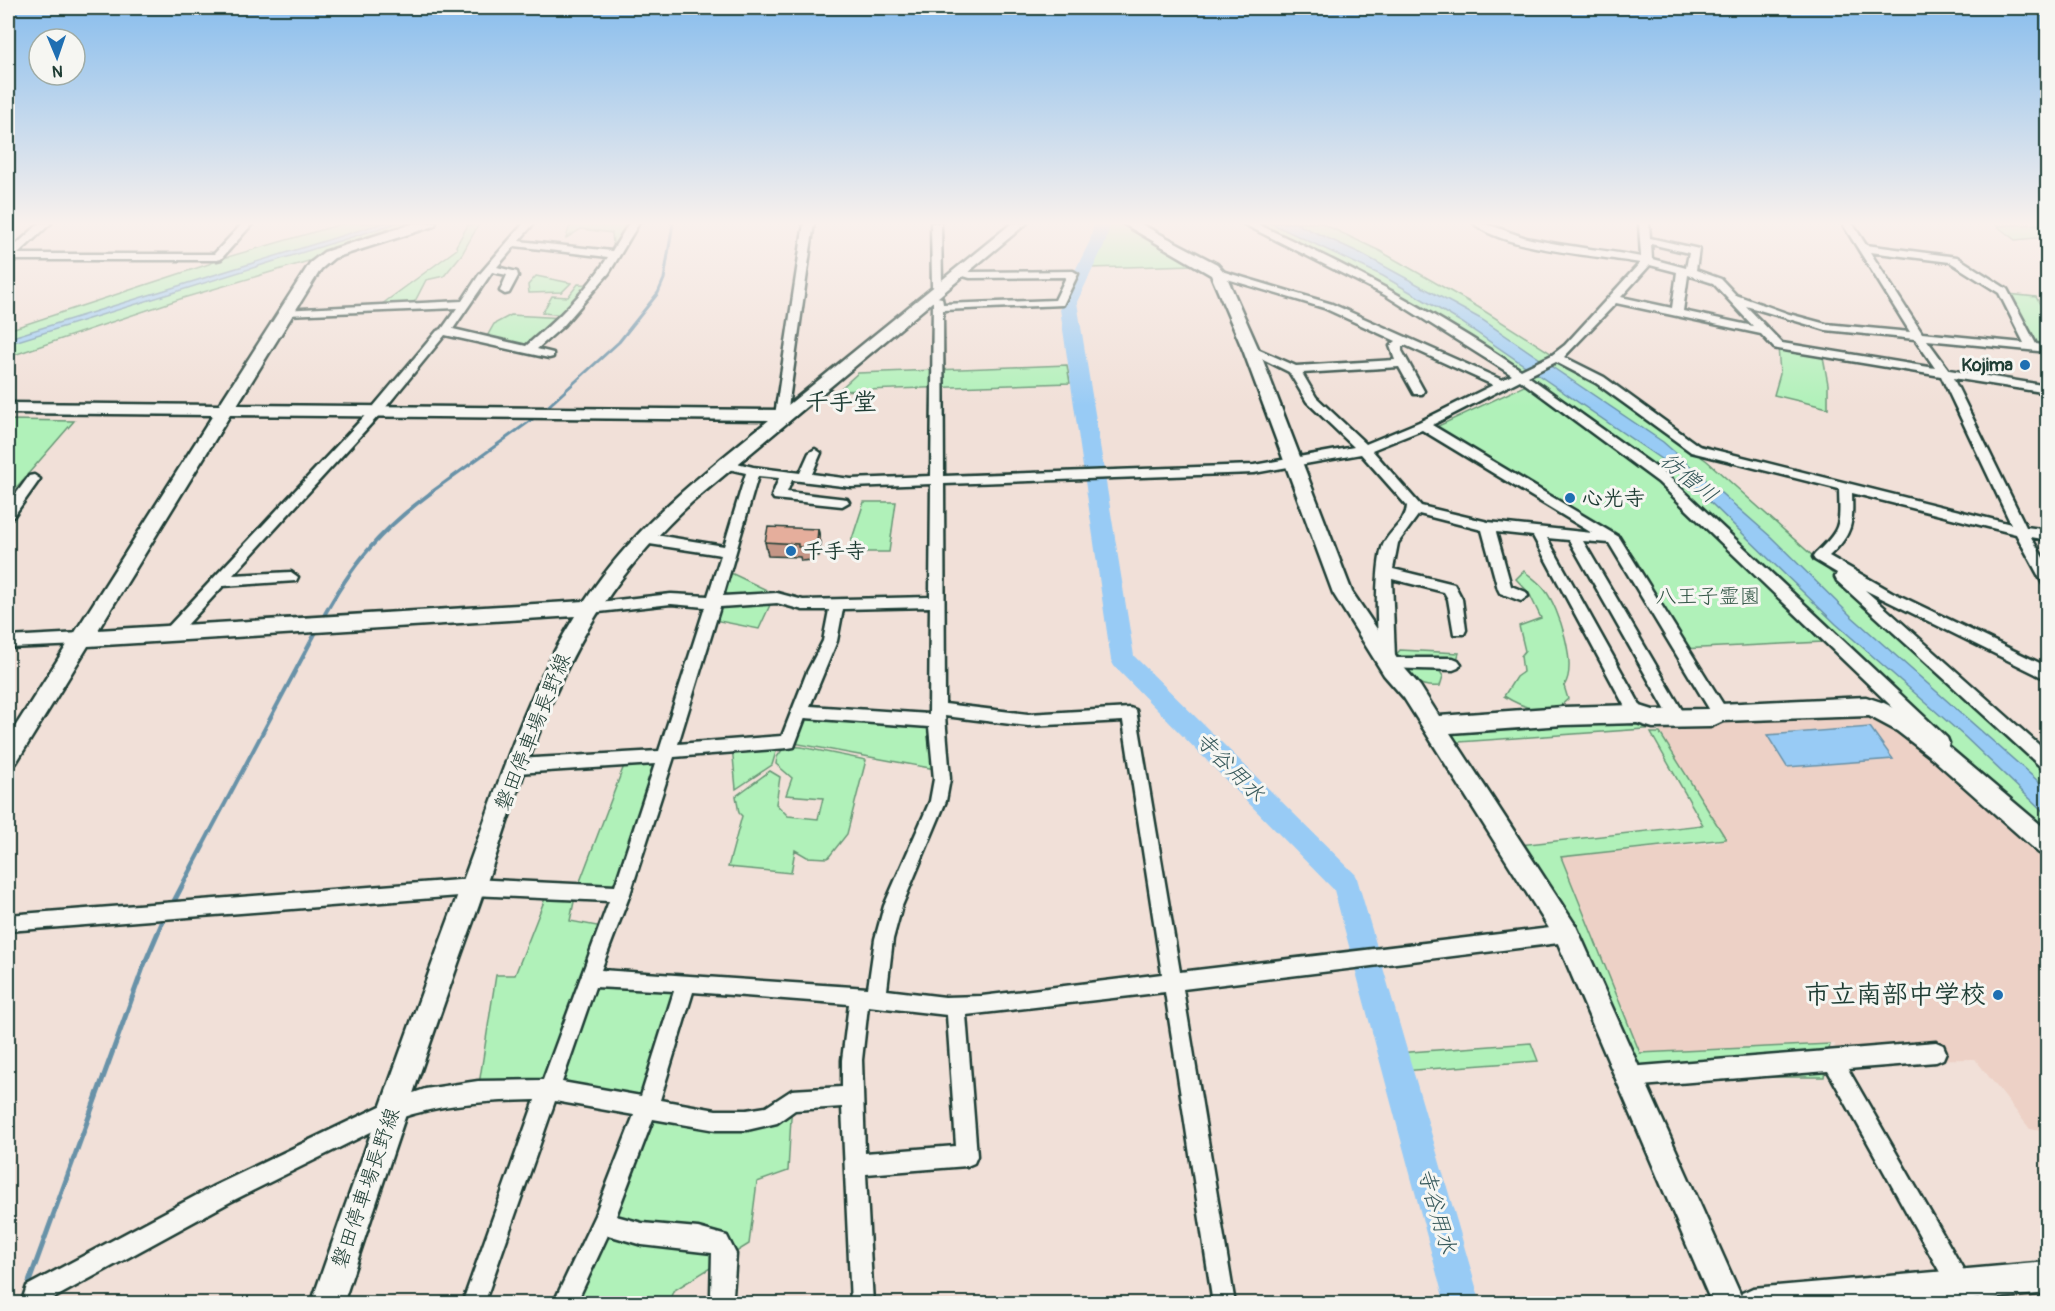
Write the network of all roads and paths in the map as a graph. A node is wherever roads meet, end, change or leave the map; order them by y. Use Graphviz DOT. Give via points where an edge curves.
graph roads {
  1 [pos="304,284"];
  2 [pos="479,284"];
  3 [pos="509,284"];
  4 [pos="594,284"];
  5 [pos="801,284"];
  6 [pos="936,284"];
  7 [pos="949,284"];
  8 [pos="1068,284"];
  9 [pos="1223,284"];
  10 [pos="1255,284"];
  11 [pos="1373,284"];
  12 [pos="1628,284"];
  13 [pos="1683,284"];
  14 [pos="1720,284"];
  15 [pos="1887,284"];
  16 [pos="1992,284"];
  17 [pos="505,291"];
  18 [pos="937,297"];
  19 [pos="1733,298"];
  20 [pos="1614,299"];
  21 [pos="465,304"];
  22 [pos="286,312"];
  23 [pos="1677,312"];
  24 [pos="446,331"];
  25 [pos="1765,332"];
  26 [pos="1918,336"];
  27 [pos="1404,341"];
  28 [pos="2032,347"];
  29 [pos="2048,349"];
  30 [pos="529,350"];
  31 [pos="1251,350"];
  32 [pos="549,355"];
  33 [pos="1557,357"];
  34 [pos="1402,363"];
  35 [pos="1294,370"];
  36 [pos="1523,375"];
  37 [pos="1946,375"];
  38 [pos="1503,385"];
  39 [pos="2048,390"];
  40 [pos="1418,391"];
  41 [pos="8,408"];
  42 [pos="225,409"];
  43 [pos="376,410"];
  44 [pos="784,415"];
  45 [pos="1423,425"];
  46 [pos="1364,449"];
  47 [pos="815,453"];
  48 [pos="1293,462"];
  49 [pos="725,464"];
  50 [pos="753,471"];
  51 [pos="786,476"];
  52 [pos="804,478"];
  53 [pos="34,479"];
  54 [pos="938,481"];
  55 [pos="1845,487"];
  56 [pos="842,502"];
  57 [pos="1414,509"];
  58 [pos="8,514"];
  59 [pos="1488,527"];
  60 [pos="1537,531"];
  61 [pos="2021,531"];
  62 [pos="1573,535"];
  63 [pos="2048,535"];
  64 [pos="643,538"];
  65 [pos="1614,540"];
  66 [pos="729,552"];
  67 [pos="1820,557"];
  68 [pos="1386,572"];
  69 [pos="291,577"];
  70 [pos="2048,580"];
  71 [pos="220,581"];
  72 [pos="1521,596"];
  73 [pos="714,602"];
  74 [pos="937,602"];
  75 [pos="837,605"];
  76 [pos="590,608"];
  77 [pos="1459,630"];
  78 [pos="171,633"];
  79 [pos="81,639"];
  80 [pos="8,643"];
  81 [pos="1389,662"];
  82 [pos="1452,664"];
  83 [pos="2048,674"];
  84 [pos="800,712"];
  85 [pos="1720,713"];
  86 [pos="1637,714"];
  87 [pos="937,715"];
  88 [pos="1679,719"];
  89 [pos="1433,725"];
  90 [pos="667,754"];
  91 [pos="8,756"];
  92 [pos="2048,763"];
  93 [pos="517,766"];
  94 [pos="1987,790"];
  95 [pos="2048,846"];
  96 [pos="472,887"];
  97 [pos="621,894"];
  98 [pos="8,923"];
  99 [pos="1567,934"];
  100 [pos="589,978"];
  101 [pos="1171,981"];
  102 [pos="686,983"];
  103 [pos="868,997"];
  104 [pos="956,1006"];
  105 [pos="1936,1052"];
  106 [pos="1833,1060"];
  107 [pos="1629,1077"];
  108 [pos="549,1090"];
  109 [pos="852,1096"];
  110 [pos="647,1108"];
  111 [pos="393,1110"];
  112 [pos="854,1164"];
  113 [pos="602,1223"];
  114 [pos="2048,1277"];
  115 [pos="1957,1291"];
  116 [pos="722,1295"];
  117 [pos="32,1304"];
  118 [pos="327,1304"];
  119 [pos="473,1304"];
  120 [pos="564,1304"];
  121 [pos="862,1304"];
  122 [pos="1224,1304"];
  123 [pos="1728,1304"];
  124 [pos="1753,1304"];
  1 -- 22 [label="street"];
  2 -- 21 [label="street"];
  3 -- 17 [label="street"];
  4 -- 30 [label="street" via="559,324"];
  5 -- 44 [label="street"];
  6 -- 18 [label="street"];
  7 -- 18 [label="street, 磐田停車場長野線"];
  8 -- 18 [label="street" via="1059,303"];
  9 -- 31 [label="street"];
  10 -- 27 [label="street" via="1328,306"];
  11 -- 36 [label="street"];
  12 -- 20 [label="street"];
  13 -- 23 [label="street"];
  14 -- 19 [label="street"];
  15 -- 26 [label="street"];
  16 -- 28 [label="street" via="2003,291"];
  18 -- 44 [label="street, 磐田停車場長野線"];
  18 -- 54 [label="street"];
  19 -- 25 [label="street"];
  19 -- 26 [label="street" via="1826,327"];
  20 -- 23 [label="street"];
  20 -- 33 [label="street"];
  21 -- 22 [label="street"];
  21 -- 24 [label="street"];
  22 -- 42 [label="street"];
  23 -- 25 [label="street"];
  24 -- 30 [label="street"];
  24 -- 43 [label="street"];
  25 -- 37 [label="street" via="1778,346"];
  26 -- 28 [label="street"];
  26 -- 37 [label="street"];
  27 -- 34 [label="street" via="1396,346"];
  27 -- 38 [label="street"];
  28 -- 29 [label="street"];
  30 -- 32 [label="street"];
  31 -- 35 [label="street"];
  31 -- 48 [label="street"];
  33 -- 36 [label="street"];
  33 -- 55 [label="street" via="1599,380 1695,449"];
  34 -- 35 [label="street"];
  34 -- 40 [label="street"];
  35 -- 46 [label="street" via="1311,399"];
  36 -- 38 [label="street"];
  36 -- 94 [label="street" via="1663,479"];
  37 -- 39 [label="street"];
  37 -- 61 [label="street"];
  38 -- 45 [label="street"];
  41 -- 42 [label="street"];
  42 -- 43 [label="street"];
  42 -- 79 [label="street"];
  43 -- 44 [label="street"];
  43 -- 71 [label="street"];
  44 -- 49 [label="street, 磐田停車場長野線"];
  45 -- 46 [label="street"];
  45 -- 65 [label="street"];
  46 -- 48 [label="street"];
  46 -- 57 [label="street"];
  47 -- 52 [label="street"];
  48 -- 54 [label="street" via="1254,469"];
  48 -- 81 [label="street" via="1343,593"];
  49 -- 50 [label="street"];
  49 -- 64 [label="street, 磐田停車場長野線"];
  50 -- 51 [label="street"];
  50 -- 66 [label="street"];
  51 -- 52 [label="street"];
  51 -- 56 [label="street" via="779,496"];
  52 -- 54 [label="street" via="851,483"];
  53 -- 58 [label="street"];
  54 -- 74 [label="street"];
  55 -- 61 [label="street"];
  55 -- 67 [label="street" via="1846,528 1842,538"];
  57 -- 59 [label="street"];
  57 -- 68 [label="street" via="1390,545"];
  59 -- 60 [label="street"];
  59 -- 72 [label="street" via="1505,589"];
  60 -- 62 [label="street"];
  60 -- 86 [label="street"];
  61 -- 63 [label="street"];
  61 -- 70 [label="street"];
  62 -- 65 [label="street"];
  62 -- 88 [label="street"];
  64 -- 66 [label="street"];
  64 -- 76 [label="street, 磐田停車場長野線"];
  65 -- 85 [label="street"];
  66 -- 73 [label="street"];
  67 -- 83 [label="street" via="1887,596"];
  67 -- 92 [label="street"];
  68 -- 77 [label="street" via="1449,588 1455,599"];
  68 -- 81 [label="street"];
  69 -- 71 [label="street"];
  71 -- 78 [label="street"];
  73 -- 75 [label="street" via="777,598 802,605"];
  73 -- 76 [label="street" via="651,600"];
  73 -- 90 [label="street"];
  74 -- 75 [label="street"];
  74 -- 87 [label="street"];
  75 -- 84 [label="street" via="830,642"];
  76 -- 78 [label="street"];
  76 -- 93 [label="street, 磐田停車場長野線" via="544,694"];
  78 -- 79 [label="street"];
  79 -- 80 [label="street"];
  79 -- 91 [label="street"];
  81 -- 82 [label="street"];
  81 -- 89 [label="street"];
  84 -- 87 [label="street"];
  84 -- 90 [label="street" via="788,742"];
  85 -- 88 [label="street" via="1710,718"];
  85 -- 94 [label="street" via="1866,706 1881,710"];
  86 -- 88 [label="street" via="1653,719"];
  86 -- 89 [label="street"];
  87 -- 101 [label="street" via="1028,720 1130,714"];
  87 -- 103 [label="street" via="942,779 938,801 892,906"];
  89 -- 99 [label="street"];
  90 -- 93 [label="street"];
  90 -- 97 [label="street"];
  93 -- 96 [label="street, 磐田停車場長野線"];
  94 -- 95 [label="street"];
  96 -- 97 [label="street"];
  96 -- 98 [label="street"];
  96 -- 111 [label="street, 磐田停車場長野線"];
  97 -- 100 [label="street"];
  99 -- 101 [label="street"];
  99 -- 107 [label="street"];
  100 -- 102 [label="street"];
  100 -- 108 [label="street"];
  101 -- 104 [label="street"];
  101 -- 122 [label="street"];
  102 -- 103 [label="street"];
  102 -- 110 [label="street"];
  103 -- 104 [label="street"];
  103 -- 109 [label="street" via="852,1060"];
  104 -- 112 [label="street" via="967,1156"];
  105 -- 106 [label="street"];
  106 -- 107 [label="street"];
  106 -- 115 [label="street"];
  107 -- 123 [label="street"];
  108 -- 110 [label="street"];
  108 -- 111 [label="street" via="451,1094"];
  108 -- 119 [label="street"];
  109 -- 110 [label="street" via="792,1101 770,1116 747,1120"];
  109 -- 112 [label="street"];
  110 -- 113 [label="street"];
  111 -- 117 [label="street" via="222,1194 35,1294"];
  111 -- 118 [label="street, 磐田停車場長野線"];
  112 -- 121 [label="street"];
  113 -- 116 [label="street" via="642,1234 719,1244 725,1254"];
  113 -- 120 [label="street"];
  114 -- 115 [label="street"];
  115 -- 124 [label="street"];
}
